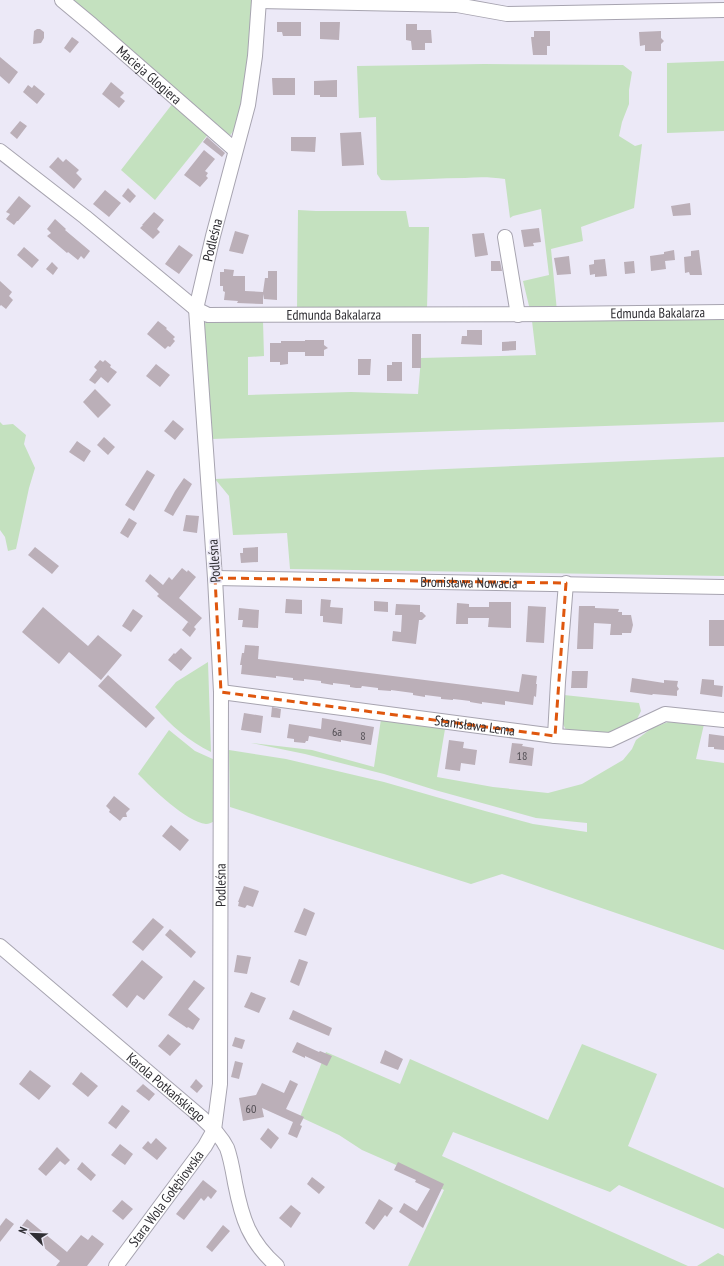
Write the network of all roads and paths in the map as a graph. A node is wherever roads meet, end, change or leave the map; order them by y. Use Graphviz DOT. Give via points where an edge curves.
graph roads {
  1 [pos="62,0"];
  2 [pos="259,1"];
  3 [pos="724,10"];
  4 [pos="235,150"];
  5 [pos="0,151"];
  6 [pos="505,237"];
  7 [pos="196,309"];
  8 [pos="724,312"];
  9 [pos="518,314"];
  10 [pos="215,578"];
  11 [pos="566,583"];
  12 [pos="724,587"];
  13 [pos="221,692"];
  14 [pos="724,720"];
  15 [pos="555,736"];
  16 [pos="0,946"];
  17 [pos="214,1130"];
  18 [pos="116,1266"];
  19 [pos="277,1266"];
  1 -- 4 [label="street, Macieja Glogiera"];
  2 -- 3 [label="street" via="457,5 506,14"];
  2 -- 4 [label="street, Podleśna" via="248,105"];
  4 -- 7 [label="street, Podleśna"];
  5 -- 7 [label="street, Edmunda Bakalarza"];
  6 -- 9 [label="street"];
  7 -- 9 [label="street, Edmunda Bakalarza" via="208,315"];
  7 -- 10 [label="street, Podleśna"];
  8 -- 9 [label="street, Edmunda Bakalarza"];
  10 -- 11 [label="street, Bronisława Nowacia"];
  10 -- 13 [label="street, Podleśna"];
  11 -- 12 [label="street, Bronisława Nowacia"];
  11 -- 15 [label="street"];
  13 -- 15 [label="street, Stanisława Lema"];
  13 -- 17 [label="street, Podleśna" via="220,1084"];
  14 -- 15 [label="street, Stanisława Lema" via="665,714 610,740"];
  16 -- 17 [label="street, Karola Potkańskiego"];
  17 -- 18 [label="street, Stara Wola Gołębiowska" via="205,1146"];
  17 -- 19 [label="street, Karola Potkańskiego" via="227,1148 248,1232"];
}
